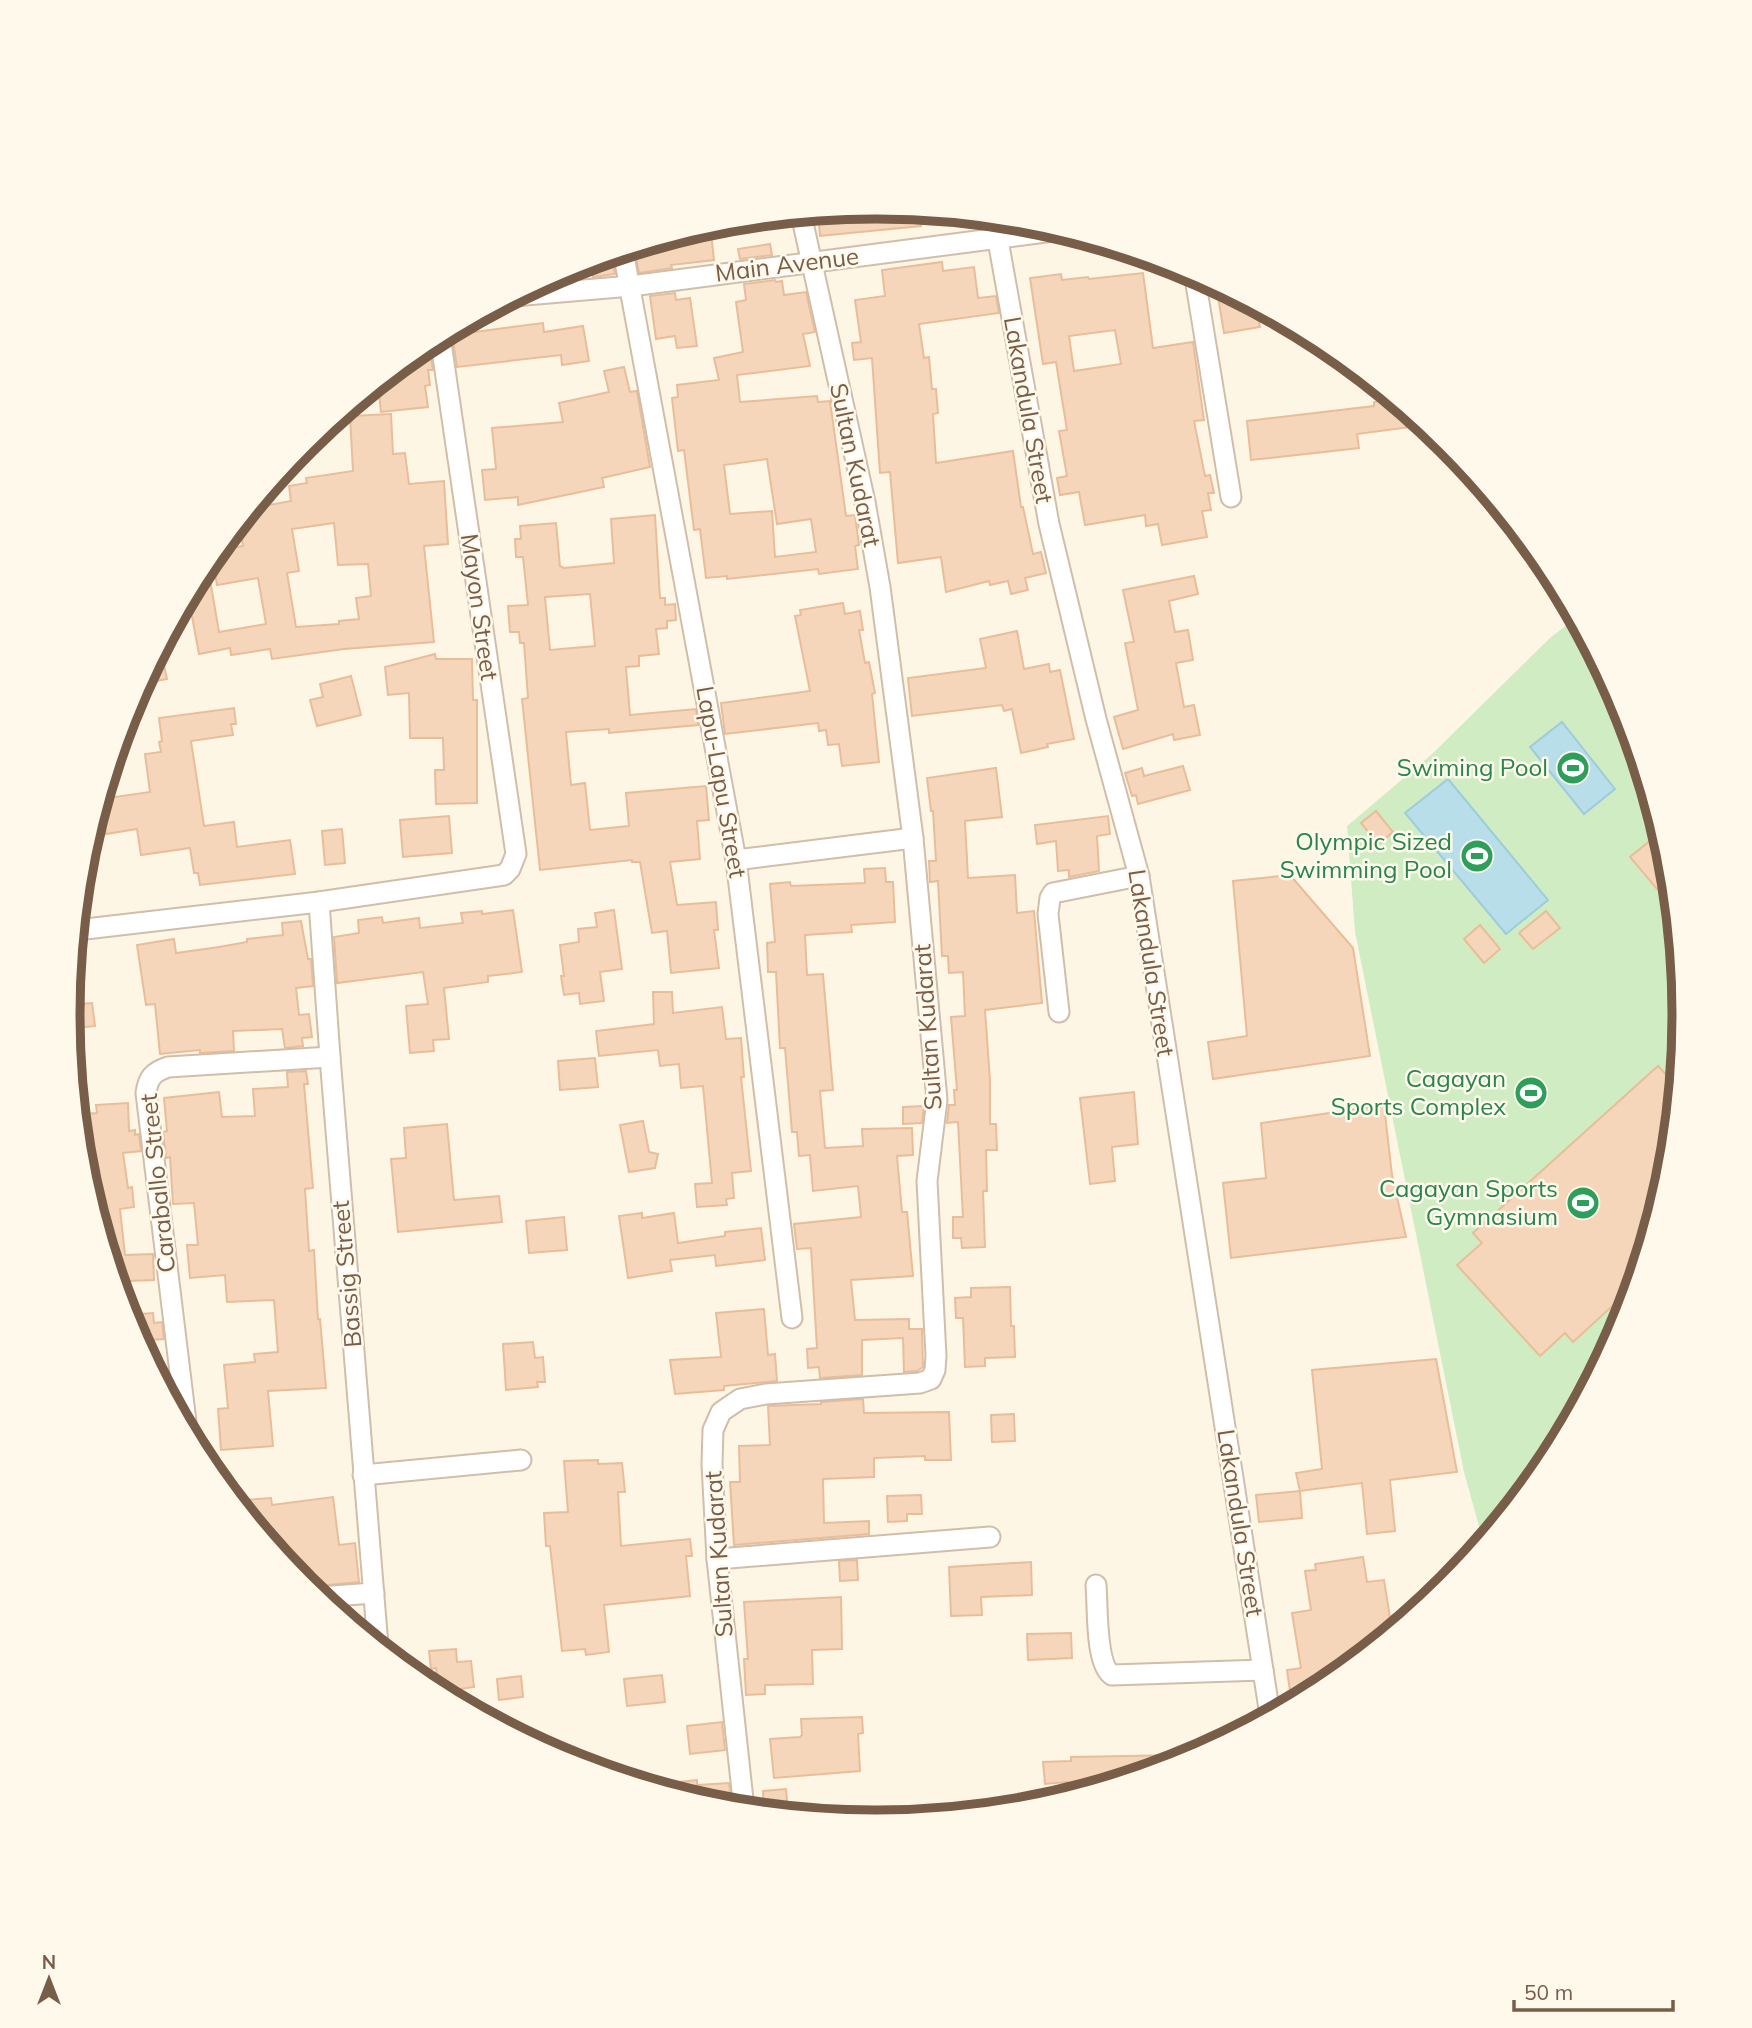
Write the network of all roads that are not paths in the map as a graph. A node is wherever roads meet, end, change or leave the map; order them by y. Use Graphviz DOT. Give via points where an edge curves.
graph roads {
  1 [pos="803,222"];
  2 [pos="995,228"];
  3 [pos="1030,234"];
  4 [pos="997,238"];
  5 [pos="625,260"];
  6 [pos="810,262"];
  7 [pos="631,286"];
  8 [pos="1196,287"];
  9 [pos="540,294"];
  10 [pos="442,348"];
  11 [pos="1231,498"];
  12 [pos="913,838"];
  13 [pos="737,860"];
  14 [pos="1139,876"];
  15 [pos="319,902"];
  16 [pos="85,929"];
  17 [pos="1059,1012"];
  18 [pos="330,1057"];
  19 [pos="792,1318"];
  20 [pos="184,1407"];
  21 [pos="521,1460"];
  22 [pos="363,1475"];
  23 [pos="990,1537"];
  24 [pos="717,1559"];
  25 [pos="1096,1585"];
  26 [pos="374,1592"];
  27 [pos="333,1596"];
  28 [pos="378,1634"];
  29 [pos="1263,1670"];
  30 [pos="1269,1706"];
  31 [pos="743,1798"];
  1 -- 6 [label="street, Sultan Kudarat"];
  2 -- 4 [label="street, Lakandula Street"];
  3 -- 4 [label="street, Main Avenue"];
  4 -- 6 [label="street, Main Avenue"];
  4 -- 14 [label="street, Lakandula Street" via="1049,524"];
  5 -- 7 [label="street, Lapu-Lapu Street"];
  6 -- 7 [label="street, Main Avenue"];
  6 -- 12 [label="street, Sultan Kudarat" via="865,502"];
  7 -- 9 [label="street, Main Avenue"];
  7 -- 13 [label="street, Lapu-Lapu Street"];
  8 -- 11 [label="street"];
  10 -- 15 [label="street, Mayon Street" via="516,853 504,875"];
  12 -- 13 [label="street"];
  12 -- 24 [label="street, Sultan Kudarat" via="937,1100 927,1181 935,1370 931,1379 920,1383 766,1394 740,1399 720,1412 713,1430 712,1464"];
  13 -- 19 [label="street, Lapu-Lapu Street"];
  14 -- 17 [label="street" via="1054,893 1050,898"];
  14 -- 29 [label="street, Lakandula Street"];
  15 -- 16 [label="street"];
  15 -- 18 [label="street, Bassig Street"];
  18 -- 20 [label="street, Caraballo Street" via="168,1067 147,1083"];
  18 -- 22 [label="street, Bassig Street"];
  21 -- 22 [label="street"];
  22 -- 26 [label="street, Bassig Street"];
  23 -- 24 [label="street"];
  24 -- 31 [label="street, Sultan Kudarat"];
  25 -- 29 [label="street" via="1101,1656 1112,1675"];
  26 -- 27 [label="street"];
  26 -- 28 [label="street, Bassig Street"];
  29 -- 30 [label="street, Lakandula Street"];
}
